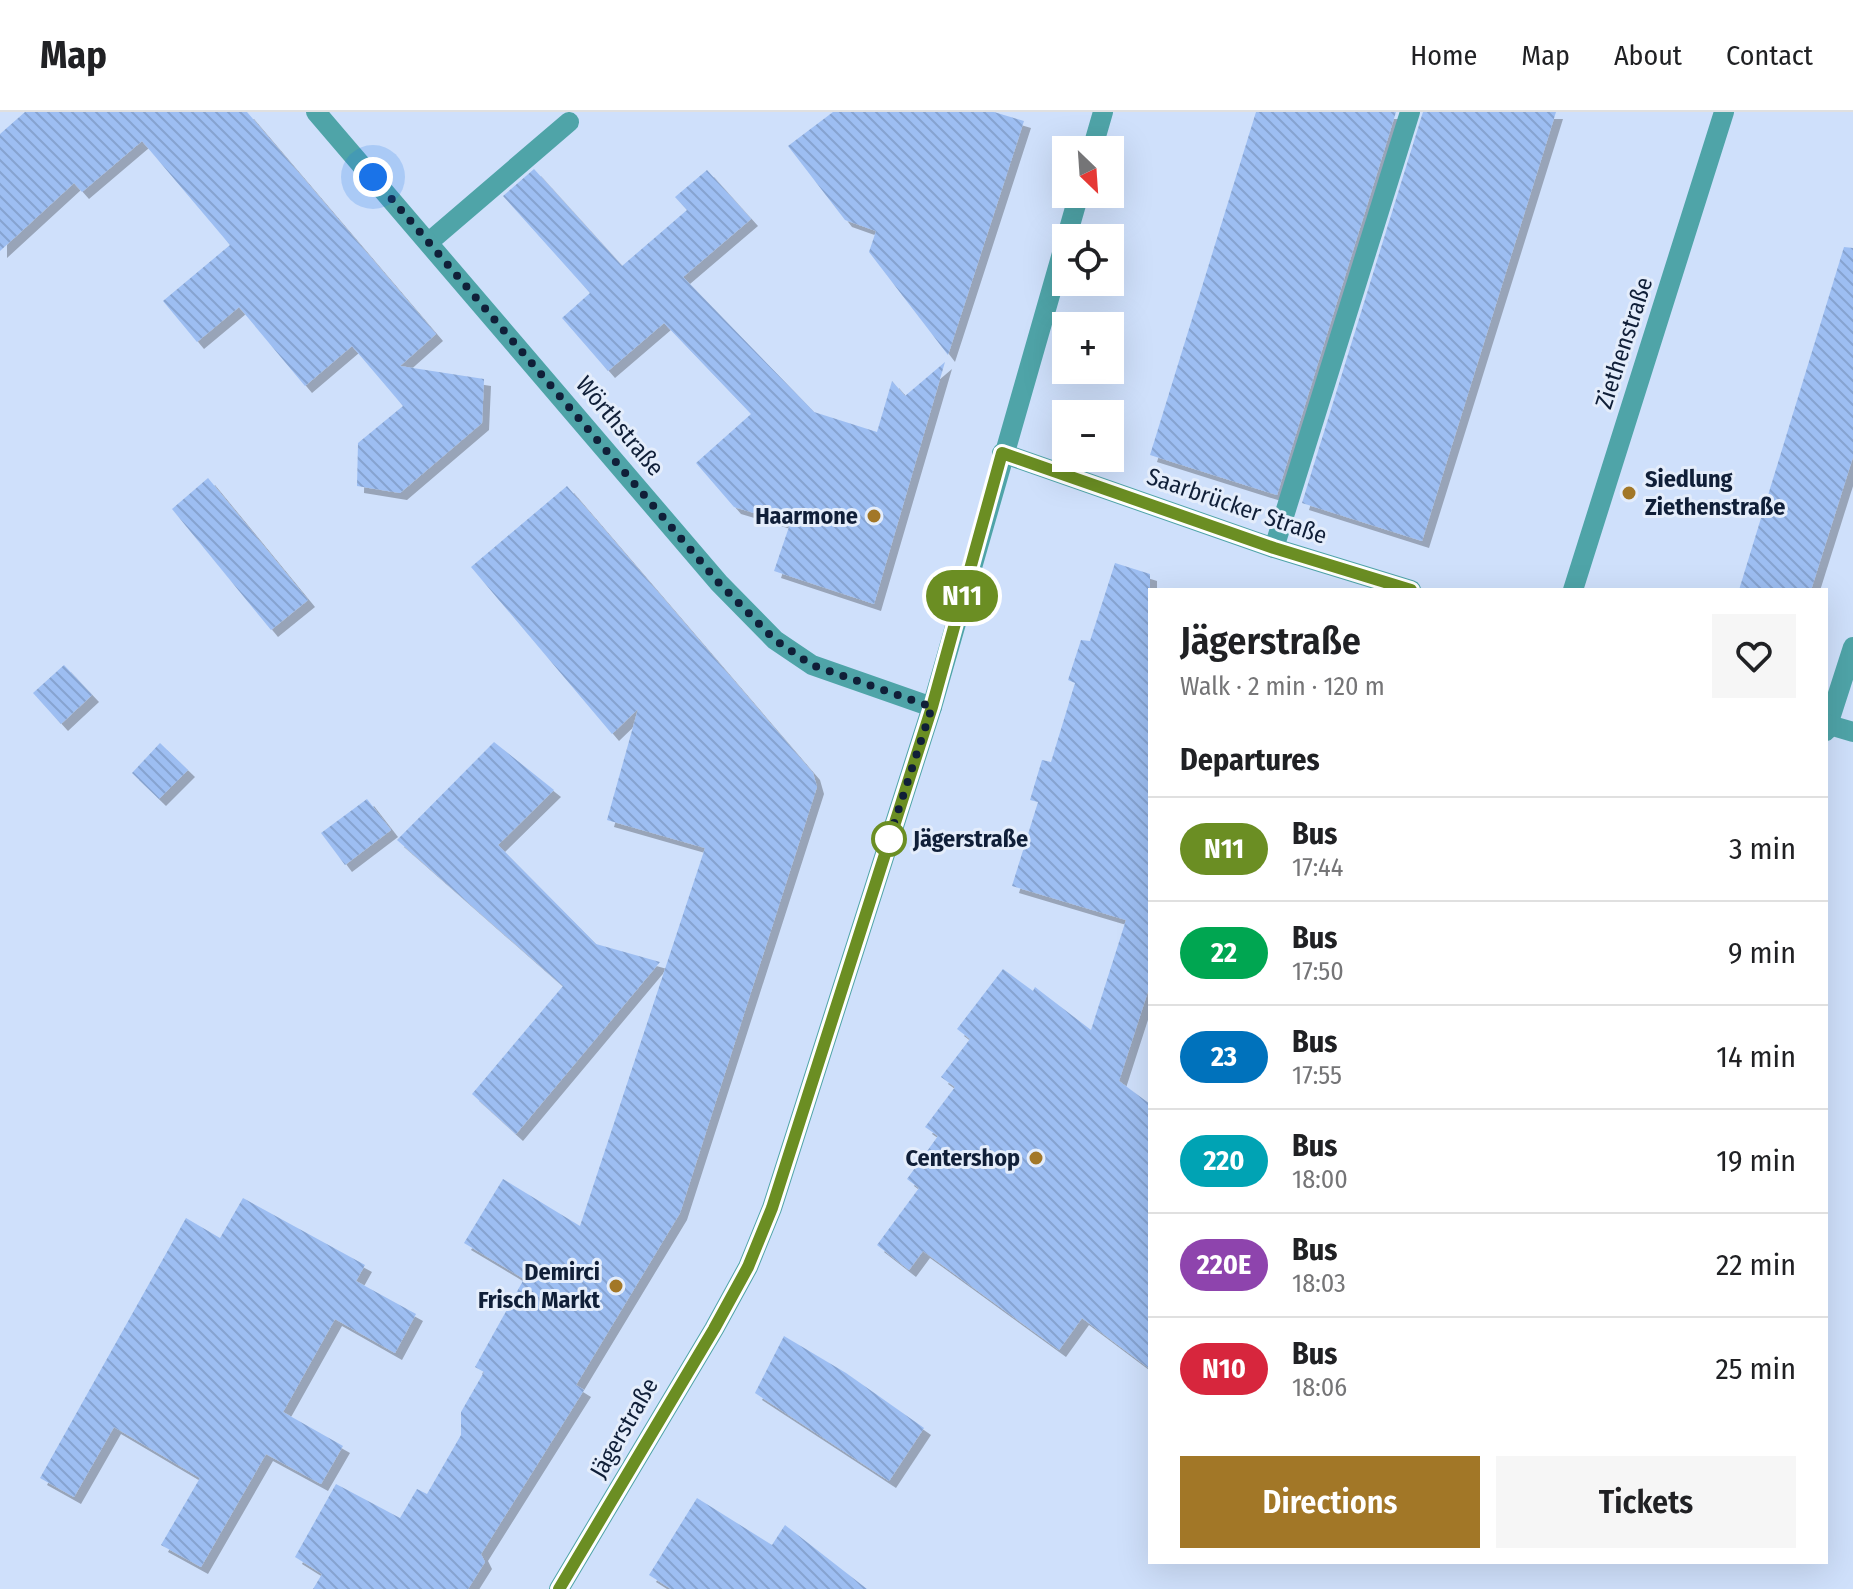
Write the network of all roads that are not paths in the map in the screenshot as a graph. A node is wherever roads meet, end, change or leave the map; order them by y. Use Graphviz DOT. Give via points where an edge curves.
graph roads {
  1 [pos="316,112"];
  2 [pos="1103,112"];
  3 [pos="1410,112"];
  4 [pos="1724,112"];
  5 [pos="569,122"];
  6 [pos="1096,136"];
  7 [pos="1075,208"];
  8 [pos="429,242"];
  9 [pos="1002,453"];
  10 [pos="1274,548"];
  11 [pos="1404,588"];
  12 [pos="1574,588"];
  13 [pos="1853,647"];
  14 [pos="932,707"];
  15 [pos="1828,723"];
  16 [pos="1828,726"];
  17 [pos="1853,732"];
  18 [pos="559,1589"];
  1 -- 8 [label="street, Wörthstraße"];
  2 -- 6 [label="street"];
  3 -- 10 [label="street"];
  4 -- 12 [label="street, Ziethenstraße"];
  5 -- 8 [label="street"];
  7 -- 9 [label="street, Jägerstraße"];
  8 -- 14 [label="street, Wörthstraße" via="719,583 775,640 812,665"];
  9 -- 10 [label="street, Saarbrücker Straße"];
  9 -- 14 [label="street, Jägerstraße"];
  10 -- 11 [label="street, Saarbrücker Straße"];
  13 -- 15 [label="street"];
  14 -- 18 [label="street, Jägerstraße" via="777,1193 748,1267"];
  16 -- 17 [label="street"];
}
